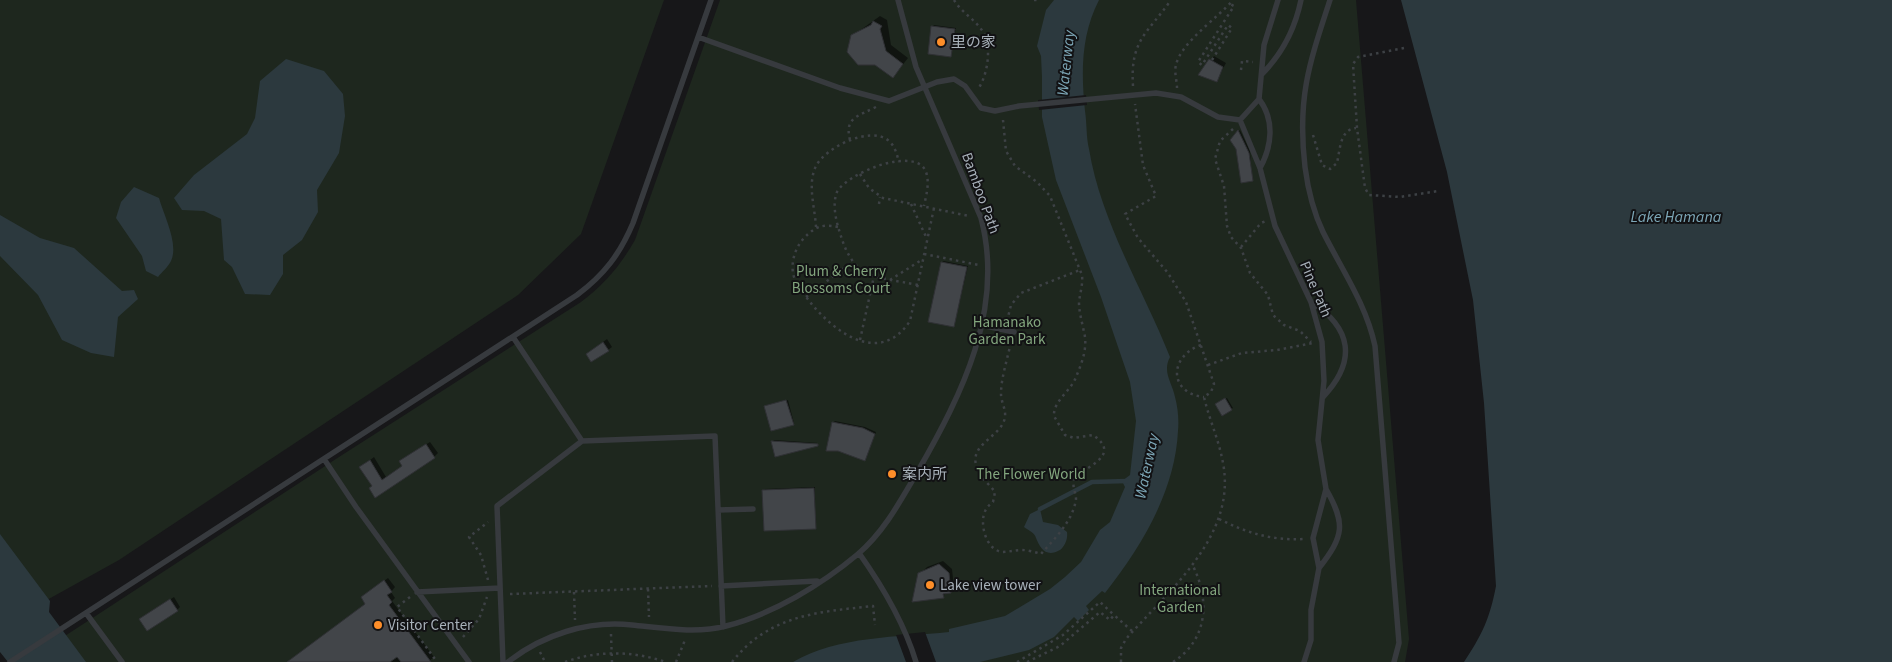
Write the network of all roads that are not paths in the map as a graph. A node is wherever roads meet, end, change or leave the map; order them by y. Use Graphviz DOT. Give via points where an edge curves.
graph roads {
  1 [pos="711,0"];
  2 [pos="898,0"];
  3 [pos="1278,0"];
  4 [pos="1301,0"];
  5 [pos="1330,0"];
  6 [pos="698,37"];
  7 [pos="1261,75"];
  8 [pos="924,86"];
  9 [pos="1259,99"];
  10 [pos="1240,120"];
  11 [pos="1260,168"];
  12 [pos="1311,302"];
  13 [pos="981,325"];
  14 [pos="1014,332"];
  15 [pos="512,337"];
  16 [pos="1323,397"];
  17 [pos="582,441"];
  18 [pos="324,459"];
  19 [pos="1326,489"];
  20 [pos="752,509"];
  21 [pos="718,510"];
  22 [pos="859,553"];
  23 [pos="1319,568"];
  24 [pos="819,581"];
  25 [pos="721,586"];
  26 [pos="417,592"];
  27 [pos="500,592"];
  28 [pos="86,613"];
  29 [pos="723,627"];
  30 [pos="10,662"];
  31 [pos="122,662"];
  32 [pos="469,662"];
  33 [pos="503,662"];
  34 [pos="508,662"];
  35 [pos="916,662"];
  36 [pos="1304,662"];
  37 [pos="1394,662"];
  1 -- 6 [label="lane"];
  2 -- 8 [label="lane, Bamboo Path" via="908,43"];
  3 -- 7 [label="lane" via="1264,45"];
  4 -- 7 [label="lane" via="1286,42"];
  5 -- 37 [label="lane" via="1308,67 1302,105 1302,133 1314,211 1362,304 1375,346 1399,642"];
  6 -- 8 [label="lane" via="840,88 889,101"];
  6 -- 15 [label="lane" via="624,245 596,281"];
  7 -- 9 [label="lane"];
  8 -- 10 [label="lane" via="954,79 965,86 981,108 1003,111 1020,106 1156,93 1178,96 1218,117"];
  8 -- 13 [label="lane, Bamboo Path" via="981,218 987,242 989,267"];
  9 -- 10 [label="lane"];
  9 -- 11 [label="lane" via="1269,115 1270,148"];
  10 -- 11 [label="lane, Pine Path"];
  11 -- 12 [label="lane, Pine Path" via="1281,243"];
  12 -- 16 [label="lane, Pine Path" via="1322,342"];
  12 -- 16 [label="lane" via="1336,322 1346,347 1341,374"];
  13 -- 14 [label="lane"];
  13 -- 22 [label="lane, Bamboo Path" via="965,381 944,426 880,530"];
  15 -- 17 [label="lane"];
  15 -- 18 [label="lane"];
  16 -- 19 [label="lane, Pine Path" via="1318,440"];
  17 -- 21 [label="lane" via="715,436"];
  17 -- 27 [label="lane" via="497,506"];
  18 -- 26 [label="lane"];
  18 -- 28 [label="lane"];
  19 -- 23 [label="lane, Pine Path" via="1313,538"];
  19 -- 23 [label="lane" via="1336,506 1341,526 1335,546"];
  20 -- 21 [label="lane"];
  21 -- 25 [label="lane"];
  22 -- 24 [label="lane, Bamboo Path"];
  22 -- 35 [label="lane" via="903,624"];
  23 -- 36 [label="lane, Pine Path" via="1311,610 1311,640"];
  24 -- 25 [label="lane"];
  24 -- 29 [label="lane, Bamboo Path" via="772,609"];
  25 -- 29 [label="lane"];
  26 -- 27 [label="lane" via="488,589"];
  26 -- 32 [label="lane"];
  27 -- 33 [label="lane"];
  28 -- 30 [label="lane"];
  28 -- 31 [label="lane"];
  29 -- 34 [label="lane, Bamboo Path" via="690,629 610,624 576,629 544,640"];
}
